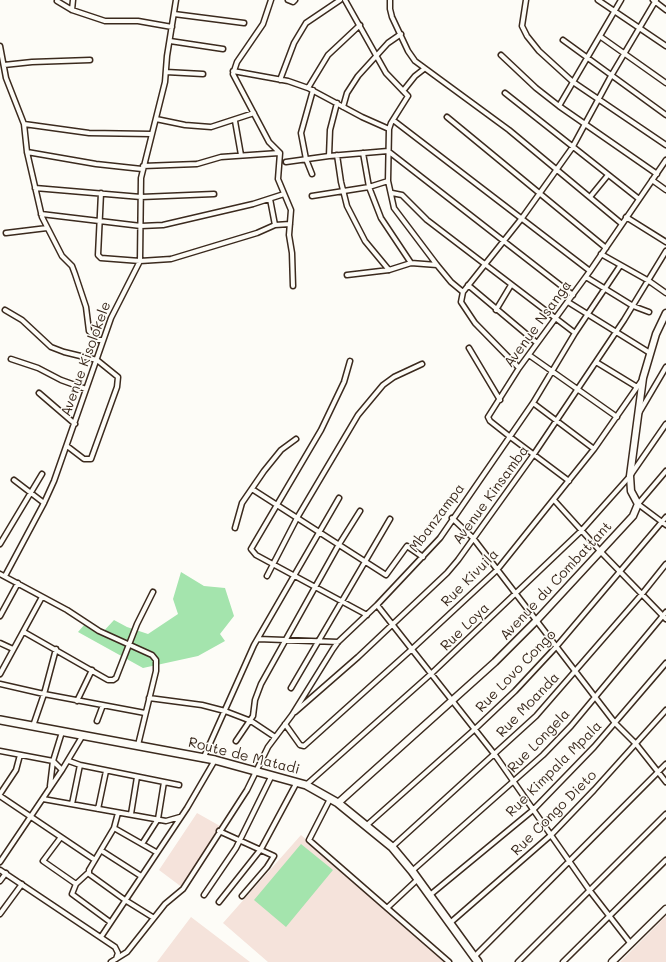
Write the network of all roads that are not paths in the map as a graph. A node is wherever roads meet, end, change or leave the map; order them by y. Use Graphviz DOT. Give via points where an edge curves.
graph roads {
  1 [pos="73,0"];
  2 [pos="176,0"];
  3 [pos="271,0"];
  4 [pos="288,0"];
  5 [pos="295,0"];
  6 [pos="340,0"];
  7 [pos="345,0"];
  8 [pos="390,0"];
  9 [pos="526,0"];
  10 [pos="598,0"];
  11 [pos="621,0"];
  12 [pos="654,0"];
  13 [pos="57,1"];
  14 [pos="72,10"];
  15 [pos="666,10"];
  16 [pos="614,11"];
  17 [pos="174,14"];
  18 [pos="244,23"];
  19 [pos="360,25"];
  20 [pos="172,27"];
  21 [pos="639,29"];
  22 [pos="401,34"];
  23 [pos="601,36"];
  24 [pos="563,40"];
  25 [pos="170,41"];
  26 [pos="0,46"];
  27 [pos="666,46"];
  28 [pos="223,49"];
  29 [pos="626,53"];
  30 [pos="377,56"];
  31 [pos="501,56"];
  32 [pos="586,58"];
  33 [pos="90,60"];
  34 [pos="4,65"];
  35 [pos="424,68"];
  36 [pos="233,71"];
  37 [pos="166,72"];
  38 [pos="203,74"];
  39 [pos="611,76"];
  40 [pos="280,80"];
  41 [pos="573,82"];
  42 [pos="666,83"];
  43 [pos="308,88"];
  44 [pos="314,90"];
  45 [pos="403,90"];
  46 [pos="504,93"];
  47 [pos="600,99"];
  48 [pos="337,103"];
  49 [pos="559,106"];
  50 [pos="343,107"];
  51 [pos="254,113"];
  52 [pos="666,115"];
  53 [pos="447,117"];
  54 [pos="156,119"];
  55 [pos="393,120"];
  56 [pos="235,121"];
  57 [pos="24,124"];
  58 [pos="586,125"];
  59 [pos="389,129"];
  60 [pos="151,134"];
  61 [pos="666,145"];
  62 [pos="572,148"];
  63 [pos="388,151"];
  64 [pos="27,152"];
  65 [pos="280,153"];
  66 [pos="363,153"];
  67 [pos="241,155"];
  68 [pos="337,155"];
  69 [pos="329,156"];
  70 [pos="306,159"];
  71 [pos="666,160"];
  72 [pos="286,162"];
  73 [pos="143,168"];
  74 [pos="556,169"];
  75 [pos="312,174"];
  76 [pos="657,174"];
  77 [pos="608,175"];
  78 [pos="652,180"];
  79 [pos="388,181"];
  80 [pos="369,187"];
  81 [pos="35,188"];
  82 [pos="666,190"];
  83 [pos="343,192"];
  84 [pos="540,192"];
  85 [pos="101,193"];
  86 [pos="392,193"];
  87 [pos="214,194"];
  88 [pos="284,194"];
  89 [pos="312,196"];
  90 [pos="141,197"];
  91 [pos="590,197"];
  92 [pos="270,199"];
  93 [pos="639,199"];
  94 [pos="41,214"];
  95 [pos="626,217"];
  96 [pos="522,218"];
  97 [pos="98,221"];
  98 [pos="290,224"];
  99 [pos="622,224"];
  100 [pos="275,225"];
  101 [pos="141,226"];
  102 [pos="47,228"];
  103 [pos="6,233"];
  104 [pos="504,241"];
  105 [pos="666,242"];
  106 [pos="606,248"];
  107 [pos="666,252"];
  108 [pos="601,254"];
  109 [pos="140,261"];
  110 [pos="411,263"];
  111 [pos="437,265"];
  112 [pos="486,265"];
  113 [pos="620,266"];
  114 [pos="389,270"];
  115 [pos="590,271"];
  116 [pos="347,275"];
  117 [pos="586,277"];
  118 [pos="649,281"];
  119 [pos="512,284"];
  120 [pos="468,285"];
  121 [pos="293,286"];
  122 [pos="605,288"];
  123 [pos="463,292"];
  124 [pos="666,293"];
  125 [pos="573,295"];
  126 [pos="568,302"];
  127 [pos="633,306"];
  128 [pos="5,310"];
  129 [pos="496,310"];
  130 [pos="649,312"];
  131 [pos="666,313"];
  132 [pos="588,314"];
  133 [pos="556,318"];
  134 [pos="616,332"];
  135 [pos="575,333"];
  136 [pos="103,340"];
  137 [pos="538,343"];
  138 [pos="469,348"];
  139 [pos="650,353"];
  140 [pos="529,355"];
  141 [pos="12,359"];
  142 [pos="97,360"];
  143 [pos="350,361"];
  144 [pos="596,362"];
  145 [pos="422,364"];
  146 [pos="666,367"];
  147 [pos="520,368"];
  148 [pos="551,372"];
  149 [pos="643,378"];
  150 [pos="637,388"];
  151 [pos="86,389"];
  152 [pos="577,390"];
  153 [pos="39,393"];
  154 [pos="500,400"];
  155 [pos="533,403"];
  156 [pos="617,417"];
  157 [pos="637,417"];
  158 [pos="555,421"];
  159 [pos="75,424"];
  160 [pos="666,424"];
  161 [pos="509,436"];
  162 [pos="296,438"];
  163 [pos="67,446"];
  164 [pos="594,449"];
  165 [pos="534,454"];
  166 [pos="666,471"];
  167 [pos="42,474"];
  168 [pos="630,476"];
  169 [pos="14,480"];
  170 [pos="569,481"];
  171 [pos="252,489"];
  172 [pos="31,493"];
  173 [pos="339,498"];
  174 [pos="554,500"];
  175 [pos="44,503"];
  176 [pos="638,504"];
  177 [pos="276,505"];
  178 [pos="360,511"];
  179 [pos="297,518"];
  180 [pos="452,518"];
  181 [pos="666,518"];
  182 [pos="390,519"];
  183 [pos="664,523"];
  184 [pos="234,528"];
  185 [pos="581,531"];
  186 [pos="318,532"];
  187 [pos="473,538"];
  188 [pos="0,543"];
  189 [pos="338,546"];
  190 [pos="600,551"];
  191 [pos="423,557"];
  192 [pos="364,562"];
  193 [pos="273,563"];
  194 [pos="666,564"];
  195 [pos="496,570"];
  196 [pos="621,573"];
  197 [pos="0,574"];
  198 [pos="5,576"];
  199 [pos="267,576"];
  200 [pos="294,576"];
  201 [pos="18,583"];
  202 [pos="316,588"];
  203 [pos="153,592"];
  204 [pos="516,593"];
  205 [pos="642,594"];
  206 [pos="42,597"];
  207 [pos="342,602"];
  208 [pos="377,605"];
  209 [pos="0,614"];
  210 [pos="367,615"];
  211 [pos="665,616"];
  212 [pos="536,621"];
  213 [pos="392,624"];
  214 [pos="24,632"];
  215 [pos="258,639"];
  216 [pos="287,639"];
  217 [pos="318,640"];
  218 [pos="338,642"];
  219 [pos="0,643"];
  220 [pos="129,645"];
  221 [pos="556,647"];
  222 [pos="13,649"];
  223 [pos="56,649"];
  224 [pos="412,649"];
  225 [pos="666,663"];
  226 [pos="2,666"];
  227 [pos="92,670"];
  228 [pos="576,671"];
  229 [pos="432,673"];
  230 [pos="0,674"];
  231 [pos="0,684"];
  232 [pos="291,688"];
  233 [pos="44,694"];
  234 [pos="595,697"];
  235 [pos="149,698"];
  236 [pos="78,701"];
  237 [pos="453,701"];
  238 [pos="103,705"];
  239 [pos="666,710"];
  240 [pos="225,711"];
  241 [pos="145,713"];
  242 [pos="292,715"];
  243 [pos="0,720"];
  244 [pos="251,721"];
  245 [pos="97,722"];
  246 [pos="615,723"];
  247 [pos="285,724"];
  248 [pos="33,726"];
  249 [pos="475,729"];
  250 [pos="62,732"];
  251 [pos="83,735"];
  252 [pos="275,737"];
  253 [pos="236,741"];
  254 [pos="636,744"];
  255 [pos="138,745"];
  256 [pos="0,751"];
  257 [pos="20,755"];
  258 [pos="495,755"];
  259 [pos="204,759"];
  260 [pos="215,760"];
  261 [pos="53,761"];
  262 [pos="68,761"];
  263 [pos="666,764"];
  264 [pos="80,765"];
  265 [pos="62,770"];
  266 [pos="255,770"];
  267 [pos="106,771"];
  268 [pos="659,772"];
  269 [pos="272,775"];
  270 [pos="138,777"];
  271 [pos="164,782"];
  272 [pos="297,782"];
  273 [pos="514,782"];
  274 [pos="666,782"];
  275 [pos="179,785"];
  276 [pos="306,785"];
  277 [pos="50,788"];
  278 [pos="0,795"];
  279 [pos="43,799"];
  280 [pos="330,799"];
  281 [pos="338,803"];
  282 [pos="72,804"];
  283 [pos="98,809"];
  284 [pos="533,810"];
  285 [pos="118,813"];
  286 [pos="131,814"];
  287 [pos="666,814"];
  288 [pos="31,816"];
  289 [pos="180,817"];
  290 [pos="158,819"];
  291 [pos="367,825"];
  292 [pos="114,828"];
  293 [pos="219,831"];
  294 [pos="551,835"];
  295 [pos="61,837"];
  296 [pos="240,841"];
  297 [pos="142,844"];
  298 [pos="392,847"];
  299 [pos="261,849"];
  300 [pos="102,851"];
  301 [pos="156,852"];
  302 [pos="95,860"];
  303 [pos="666,860"];
  304 [pos="570,861"];
  305 [pos="0,862"];
  306 [pos="0,870"];
  307 [pos="412,871"];
  308 [pos="89,872"];
  309 [pos="6,873"];
  310 [pos="141,876"];
  311 [pos="418,879"];
  312 [pos="0,882"];
  313 [pos="22,884"];
  314 [pos="76,884"];
  315 [pos="590,891"];
  316 [pos="204,895"];
  317 [pos="430,895"];
  318 [pos="242,896"];
  319 [pos="125,900"];
  320 [pos="218,902"];
  321 [pos="387,908"];
  322 [pos="666,909"];
  323 [pos="0,914"];
  324 [pos="609,917"];
  325 [pos="154,918"];
  326 [pos="110,922"];
  327 [pos="450,923"];
  328 [pos="101,937"];
  329 [pos="631,944"];
  330 [pos="116,959"];
  331 [pos="476,960"];
  332 [pos="111,962"];
  333 [pos="449,962"];
  334 [pos="518,962"];
  335 [pos="563,962"];
  336 [pos="612,962"];
  1 -- 14 [label="street"];
  2 -- 17 [label="street, Avenue Kisolokele"];
  3 -- 36 [label="street" via="263,24 249,42"];
  4 -- 5 [label="street"];
  6 -- 40 [label="street" via="306,23 294,43"];
  7 -- 19 [label="street"];
  8 -- 22 [label="street" via="391,14"];
  9 -- 41 [label="street" via="522,26 527,36 539,51"];
  10 -- 16 [label="street"];
  11 -- 16 [label="street"];
  12 -- 15 [label="street"];
  12 -- 21 [label="street"];
  13 -- 14 [label="street"];
  14 -- 20 [label="street" via="105,21 138,20"];
  16 -- 21 [label="street"];
  16 -- 23 [label="street"];
  17 -- 18 [label="street"];
  17 -- 20 [label="street, Avenue Kisolokele"];
  19 -- 30 [label="street"];
  19 -- 43 [label="street" via="328,55"];
  20 -- 25 [label="street, Avenue Kisolokele"];
  21 -- 27 [label="street"];
  21 -- 29 [label="street"];
  22 -- 30 [label="street"];
  22 -- 35 [label="street" via="408,51"];
  23 -- 29 [label="street"];
  23 -- 32 [label="street"];
  24 -- 32 [label="street"];
  25 -- 28 [label="street"];
  25 -- 37 [label="street, Avenue Kisolokele"];
  26 -- 34 [label="street"];
  29 -- 39 [label="street"];
  29 -- 42 [label="street"];
  30 -- 45 [label="street" via="386,73"];
  30 -- 50 [label="street" via="358,76 347,93"];
  31 -- 49 [label="street"];
  32 -- 39 [label="street"];
  32 -- 41 [label="street"];
  33 -- 34 [label="street"];
  34 -- 57 [label="street" via="6,78"];
  35 -- 45 [label="street"];
  35 -- 74 [label="street" via="509,130"];
  36 -- 40 [label="street"];
  36 -- 51 [label="street"];
  37 -- 38 [label="street"];
  37 -- 54 [label="street, Avenue Kisolokele"];
  39 -- 47 [label="street"];
  39 -- 52 [label="street"];
  40 -- 43 [label="street" via="288,80"];
  41 -- 47 [label="street"];
  41 -- 49 [label="street"];
  43 -- 44 [label="street"];
  44 -- 48 [label="street"];
  44 -- 70 [label="street" via="301,133"];
  45 -- 55 [label="street" via="408,94 408,98"];
  46 -- 62 [label="street"];
  47 -- 58 [label="street"];
  47 -- 61 [label="street"];
  48 -- 50 [label="street"];
  48 -- 69 [label="street" via="330,130"];
  49 -- 58 [label="street"];
  50 -- 59 [label="street"];
  51 -- 56 [label="street"];
  51 -- 65 [label="street" via="269,142"];
  53 -- 84 [label="street"];
  54 -- 56 [label="street" via="205,127"];
  54 -- 60 [label="street, Avenue Kisolokele"];
  55 -- 59 [label="street"];
  55 -- 96 [label="street"];
  56 -- 67 [label="street"];
  57 -- 60 [label="street" via="89,133"];
  57 -- 64 [label="street"];
  58 -- 62 [label="street"];
  58 -- 76 [label="street"];
  59 -- 63 [label="street"];
  60 -- 73 [label="street, Avenue Kisolokele"];
  62 -- 74 [label="street"];
  62 -- 77 [label="street"];
  63 -- 66 [label="street"];
  63 -- 79 [label="street"];
  63 -- 104 [label="street"];
  64 -- 73 [label="street" via="96,164"];
  64 -- 81 [label="street"];
  65 -- 67 [label="street"];
  65 -- 88 [label="street" via="278,179"];
  66 -- 68 [label="street"];
  66 -- 80 [label="street"];
  67 -- 73 [label="street" via="221,157 197,164"];
  68 -- 69 [label="street"];
  68 -- 83 [label="street"];
  69 -- 70 [label="street"];
  70 -- 72 [label="street"];
  70 -- 75 [label="street"];
  71 -- 76 [label="street, Avenue Nsanga"];
  73 -- 90 [label="street, Avenue Kisolokele"];
  74 -- 84 [label="street"];
  74 -- 91 [label="street"];
  76 -- 78 [label="street, Avenue Nsanga"];
  77 -- 91 [label="street"];
  77 -- 93 [label="street"];
  78 -- 82 [label="street"];
  78 -- 93 [label="street, Avenue Nsanga"];
  79 -- 80 [label="street"];
  79 -- 86 [label="street"];
  80 -- 83 [label="street"];
  80 -- 110 [label="street" via="381,218"];
  81 -- 85 [label="street"];
  81 -- 94 [label="street"];
  83 -- 89 [label="street"];
  83 -- 114 [label="street" via="347,206 365,241"];
  84 -- 96 [label="street"];
  84 -- 106 [label="street"];
  85 -- 90 [label="street"];
  85 -- 97 [label="street"];
  86 -- 111 [label="street" via="392,203 398,215"];
  86 -- 112 [label="street" via="402,195 427,220"];
  87 -- 90 [label="street"];
  88 -- 92 [label="street"];
  88 -- 98 [label="street" via="291,210"];
  90 -- 101 [label="street, Avenue Kisolokele"];
  91 -- 99 [label="street"];
  92 -- 100 [label="street"];
  92 -- 101 [label="street" via="174,223"];
  93 -- 95 [label="street, Avenue Nsanga"];
  94 -- 97 [label="street"];
  94 -- 102 [label="street"];
  95 -- 99 [label="street, Avenue Nsanga"];
  95 -- 105 [label="street"];
  96 -- 104 [label="street"];
  96 -- 115 [label="street"];
  97 -- 101 [label="street"];
  97 -- 109 [label="street" via="99,258"];
  98 -- 100 [label="street"];
  98 -- 121 [label="street"];
  99 -- 106 [label="street, Avenue Nsanga"];
  100 -- 109 [label="street" via="182,257"];
  101 -- 109 [label="street, Avenue Kisolokele"];
  102 -- 103 [label="street"];
  102 -- 136 [label="street" via="62,256 72,266 86,307 89,330 98,340"];
  104 -- 112 [label="street"];
  104 -- 125 [label="street"];
  106 -- 108 [label="street, Avenue Nsanga"];
  107 -- 118 [label="street, Avenue Kinsamba"];
  108 -- 113 [label="street"];
  108 -- 115 [label="street, Avenue Nsanga"];
  109 -- 136 [label="street, Avenue Kisolokele" via="117,302"];
  110 -- 111 [label="street"];
  110 -- 114 [label="street"];
  111 -- 123 [label="street"];
  112 -- 119 [label="street"];
  112 -- 120 [label="street"];
  113 -- 118 [label="street"];
  113 -- 122 [label="street, Mbanzampa"];
  114 -- 116 [label="street"];
  115 -- 117 [label="street, Avenue Nsanga"];
  117 -- 122 [label="street"];
  117 -- 125 [label="street, Avenue Nsanga"];
  118 -- 124 [label="street"];
  118 -- 127 [label="street, Avenue Kinsamba"];
  119 -- 129 [label="street"];
  119 -- 133 [label="street"];
  120 -- 123 [label="street"];
  120 -- 129 [label="street"];
  122 -- 127 [label="street"];
  122 -- 132 [label="street, Mbanzampa"];
  123 -- 147 [label="street" via="461,302 475,322"];
  125 -- 126 [label="street, Avenue Nsanga"];
  126 -- 132 [label="street"];
  126 -- 133 [label="street, Avenue Nsanga"];
  127 -- 130 [label="street"];
  127 -- 134 [label="street, Avenue Kinsamba"];
  128 -- 142 [label="street" via="22,320 51,347"];
  129 -- 137 [label="street"];
  131 -- 139 [label="street"];
  132 -- 134 [label="street"];
  132 -- 135 [label="street, Mbanzampa"];
  133 -- 135 [label="street"];
  133 -- 137 [label="street, Avenue Nsanga"];
  134 -- 139 [label="street"];
  134 -- 144 [label="street, Avenue Kinsamba"];
  135 -- 148 [label="street, Mbanzampa"];
  136 -- 142 [label="street, Avenue Kisolokele"];
  137 -- 140 [label="street, Avenue Nsanga"];
  138 -- 154 [label="street"];
  139 -- 149 [label="street"];
  140 -- 147 [label="street, Avenue Nsanga"];
  140 -- 148 [label="street"];
  141 -- 151 [label="street"];
  142 -- 151 [label="street, Avenue Kisolokele"];
  142 -- 163 [label="street" via="118,377 118,382 91,459 84,460"];
  143 -- 177 [label="street" via="344,382 321,430"];
  144 -- 150 [label="street"];
  144 -- 152 [label="street, Avenue Kinsamba"];
  145 -- 179 [label="street" via="394,377 373,395"];
  146 -- 157 [label="street"];
  147 -- 154 [label="street, Avenue Nsanga"];
  148 -- 152 [label="street"];
  148 -- 155 [label="street, Mbanzampa"];
  149 -- 150 [label="street, Rue Kivuila"];
  149 -- 157 [label="street"];
  150 -- 156 [label="street, Rue Kivuila"];
  151 -- 159 [label="street, Avenue Kisolokele"];
  152 -- 156 [label="street"];
  152 -- 158 [label="street, Avenue Kinsamba"];
  153 -- 159 [label="street"];
  154 -- 161 [label="street, Avenue Nsanga" via="489,419"];
  155 -- 158 [label="street"];
  155 -- 161 [label="street, Mbanzampa"];
  156 -- 164 [label="street, Rue Kivuila"];
  157 -- 168 [label="street"];
  158 -- 164 [label="street"];
  158 -- 165 [label="street, Avenue Kinsamba"];
  159 -- 163 [label="street, Avenue Kisolokele"];
  160 -- 168 [label="street, Rue Loya"];
  161 -- 165 [label="street, Avenue Nsanga"];
  161 -- 180 [label="street, Mbanzampa"];
  162 -- 171 [label="street" via="275,457"];
  163 -- 175 [label="street, Avenue Kisolokele"];
  164 -- 170 [label="street, Rue Kivuila"];
  165 -- 170 [label="street, Avenue Nsanga"];
  165 -- 187 [label="street, Avenue Kinsamba"];
  166 -- 176 [label="street"];
  167 -- 172 [label="street"];
  168 -- 176 [label="street" via="631,491"];
  168 -- 185 [label="street, Rue Loya"];
  169 -- 172 [label="street"];
  170 -- 174 [label="street, Rue Kivuila"];
  171 -- 177 [label="street"];
  171 -- 184 [label="street" via="242,503"];
  172 -- 175 [label="street"];
  172 -- 188 [label="street"];
  173 -- 186 [label="street"];
  174 -- 185 [label="street"];
  174 -- 195 [label="street, Rue Kivuila"];
  175 -- 198 [label="street, Avenue Kisolokele"];
  176 -- 183 [label="street"];
  176 -- 190 [label="street, Avenue du Combattant" via="633,516"];
  177 -- 179 [label="street"];
  177 -- 193 [label="street" via="251,550"];
  178 -- 189 [label="street"];
  179 -- 186 [label="street"];
  179 -- 193 [label="street"];
  180 -- 187 [label="street"];
  180 -- 191 [label="street, Mbanzampa" via="440,538"];
  181 -- 183 [label="street, Rue Lovo Congo"];
  182 -- 192 [label="street"];
  183 -- 196 [label="street, Rue Lovo Congo"];
  185 -- 190 [label="street"];
  185 -- 204 [label="street, Rue Loya"];
  186 -- 189 [label="street"];
  186 -- 200 [label="street"];
  187 -- 195 [label="street"];
  187 -- 213 [label="street, Avenue Kinsamba" via="447,573"];
  189 -- 192 [label="street"];
  189 -- 202 [label="street"];
  190 -- 196 [label="street"];
  190 -- 212 [label="street, Avenue du Combattant"];
  191 -- 192 [label="street" via="407,546 386,575"];
  191 -- 208 [label="street, Mbanzampa"];
  192 -- 207 [label="street"];
  193 -- 199 [label="street"];
  193 -- 200 [label="street"];
  194 -- 205 [label="street, Rue Moanda"];
  195 -- 204 [label="street"];
  195 -- 224 [label="street, Rue Kivuila"];
  196 -- 205 [label="street"];
  196 -- 221 [label="street, Rue Lovo Congo"];
  197 -- 198 [label="street"];
  198 -- 201 [label="street"];
  200 -- 202 [label="street"];
  200 -- 215 [label="street"];
  201 -- 206 [label="street"];
  201 -- 209 [label="street"];
  202 -- 207 [label="street"];
  202 -- 216 [label="street"];
  203 -- 220 [label="street"];
  204 -- 212 [label="street"];
  204 -- 229 [label="street, Rue Loya"];
  205 -- 211 [label="street"];
  205 -- 228 [label="street, Rue Moanda"];
  206 -- 214 [label="street"];
  206 -- 220 [label="street" via="99,631"];
  207 -- 210 [label="street"];
  207 -- 217 [label="street"];
  208 -- 210 [label="street, Mbanzampa"];
  208 -- 213 [label="street"];
  210 -- 218 [label="street, Mbanzampa"];
  211 -- 234 [label="street, Rue Longela"];
  212 -- 221 [label="street"];
  212 -- 237 [label="street, Avenue du Combattant"];
  213 -- 224 [label="street"];
  213 -- 242 [label="street, Avenue Kinsamba"];
  214 -- 222 [label="street"];
  214 -- 223 [label="street"];
  215 -- 216 [label="street"];
  215 -- 240 [label="street"];
  216 -- 217 [label="street"];
  216 -- 244 [label="street" via="258,691"];
  217 -- 218 [label="street"];
  217 -- 232 [label="street"];
  218 -- 242 [label="street, Mbanzampa"];
  219 -- 222 [label="street"];
  220 -- 227 [label="street" via="113,680 108,680"];
  220 -- 235 [label="street" via="152,655 156,660"];
  221 -- 228 [label="street"];
  221 -- 249 [label="street, Rue Lovo Congo"];
  222 -- 226 [label="street"];
  223 -- 227 [label="street"];
  223 -- 233 [label="street"];
  224 -- 229 [label="street"];
  224 -- 247 [label="street, Rue Kivuila" via="304,746 300,745"];
  225 -- 246 [label="street, Rue Kimpala Mpala"];
  226 -- 230 [label="street"];
  227 -- 236 [label="street"];
  228 -- 234 [label="street"];
  228 -- 258 [label="street, Rue Moanda" via="536,716"];
  229 -- 237 [label="street"];
  229 -- 276 [label="street, Rue Loya"];
  231 -- 233 [label="street"];
  233 -- 236 [label="street"];
  233 -- 248 [label="street"];
  234 -- 246 [label="street"];
  234 -- 273 [label="street, Rue Longela"];
  235 -- 240 [label="street" via="202,705"];
  235 -- 241 [label="street"];
  236 -- 238 [label="street"];
  237 -- 249 [label="street"];
  237 -- 281 [label="street, Avenue du Combattant"];
  238 -- 241 [label="street"];
  238 -- 245 [label="street"];
  239 -- 254 [label="street, Rue Congo Dieto"];
  240 -- 244 [label="street"];
  240 -- 259 [label="street"];
  241 -- 255 [label="street"];
  242 -- 247 [label="street, Mbanzampa"];
  243 -- 248 [label="main road, Route de Matadi"];
  244 -- 252 [label="street"];
  244 -- 253 [label="street"];
  246 -- 254 [label="street"];
  246 -- 284 [label="street, Rue Kimpala Mpala"];
  247 -- 252 [label="street, Mbanzampa"];
  248 -- 250 [label="main road, Route de Matadi"];
  249 -- 258 [label="street"];
  249 -- 291 [label="street, Rue Lovo Congo"];
  250 -- 251 [label="main road, Route de Matadi"];
  250 -- 261 [label="street"];
  251 -- 255 [label="main road, Route de Matadi"];
  251 -- 262 [label="street"];
  252 -- 266 [label="street, Mbanzampa"];
  254 -- 268 [label="street"];
  254 -- 294 [label="street, Rue Congo Dieto"];
  255 -- 259 [label="main road, Route de Matadi"];
  256 -- 257 [label="street"];
  257 -- 261 [label="street"];
  257 -- 278 [label="street" via="16,770"];
  258 -- 273 [label="street"];
  258 -- 298 [label="street, Rue Moanda"];
  259 -- 260 [label="main road, Route de Matadi"];
  260 -- 266 [label="main road, Route de Matadi"];
  260 -- 289 [label="street"];
  261 -- 265 [label="street"];
  261 -- 277 [label="street"];
  262 -- 264 [label="street"];
  262 -- 265 [label="street"];
  263 -- 268 [label="street"];
  264 -- 267 [label="street"];
  264 -- 282 [label="street"];
  265 -- 277 [label="street"];
  266 -- 269 [label="main road, Route de Matadi"];
  266 -- 293 [label="street, Mbanzampa" via="247,790"];
  267 -- 270 [label="street"];
  267 -- 283 [label="street"];
  268 -- 274 [label="street"];
  268 -- 304 [label="street"];
  269 -- 272 [label="main road, Route de Matadi"];
  269 -- 296 [label="street"];
  270 -- 271 [label="street"];
  270 -- 286 [label="street"];
  271 -- 275 [label="street"];
  271 -- 290 [label="street"];
  272 -- 276 [label="main road, Route de Matadi"];
  272 -- 299 [label="street"];
  273 -- 284 [label="street"];
  273 -- 307 [label="street, Rue Longela"];
  276 -- 280 [label="main road, Route de Matadi"];
  277 -- 279 [label="street"];
  278 -- 288 [label="street"];
  279 -- 282 [label="street"];
  279 -- 288 [label="street"];
  280 -- 281 [label="main road, Route de Matadi"];
  280 -- 321 [label="street" via="309,840"];
  281 -- 291 [label="main road, Route de Matadi"];
  282 -- 283 [label="street"];
  283 -- 285 [label="street"];
  284 -- 294 [label="street"];
  284 -- 317 [label="street, Rue Kimpala Mpala"];
  285 -- 286 [label="street"];
  285 -- 292 [label="street"];
  286 -- 290 [label="street"];
  287 -- 315 [label="street"];
  288 -- 295 [label="street"];
  288 -- 305 [label="street"];
  289 -- 290 [label="street" via="166,821"];
  289 -- 301 [label="street"];
  290 -- 297 [label="street"];
  291 -- 298 [label="main road, Route de Matadi"];
  292 -- 297 [label="street"];
  292 -- 300 [label="street"];
  293 -- 296 [label="street"];
  293 -- 325 [label="street, Mbanzampa" via="183,889 165,904"];
  294 -- 304 [label="street"];
  294 -- 327 [label="street, Rue Congo Dieto"];
  295 -- 302 [label="street"];
  295 -- 314 [label="street" via="44,861"];
  296 -- 299 [label="street"];
  296 -- 316 [label="street"];
  297 -- 301 [label="street"];
  298 -- 307 [label="main road, Route de Matadi"];
  299 -- 318 [label="street" via="273,854 274,858"];
  299 -- 320 [label="street"];
  300 -- 302 [label="street"];
  300 -- 310 [label="street"];
  301 -- 310 [label="street"];
  302 -- 308 [label="street"];
  303 -- 324 [label="street"];
  304 -- 315 [label="street"];
  304 -- 331 [label="street"];
  306 -- 309 [label="street"];
  307 -- 311 [label="main road, Route de Matadi"];
  308 -- 314 [label="street"];
  308 -- 319 [label="street"];
  309 -- 312 [label="street"];
  309 -- 313 [label="street"];
  310 -- 319 [label="street"];
  311 -- 317 [label="main road, Route de Matadi"];
  311 -- 321 [label="street"];
  313 -- 323 [label="street"];
  313 -- 328 [label="street"];
  314 -- 326 [label="street" via="72,894"];
  315 -- 324 [label="street"];
  315 -- 334 [label="street"];
  317 -- 327 [label="main road, Route de Matadi"];
  319 -- 325 [label="street"];
  319 -- 326 [label="street"];
  321 -- 333 [label="street"];
  322 -- 329 [label="street"];
  324 -- 329 [label="street"];
  324 -- 335 [label="street"];
  325 -- 330 [label="street, Mbanzampa" via="127,952"];
  326 -- 328 [label="street"];
  327 -- 331 [label="main road, Route de Matadi"];
  328 -- 330 [label="street" via="117,950"];
  329 -- 336 [label="street"];
  330 -- 332 [label="street, Mbanzampa"];
}
